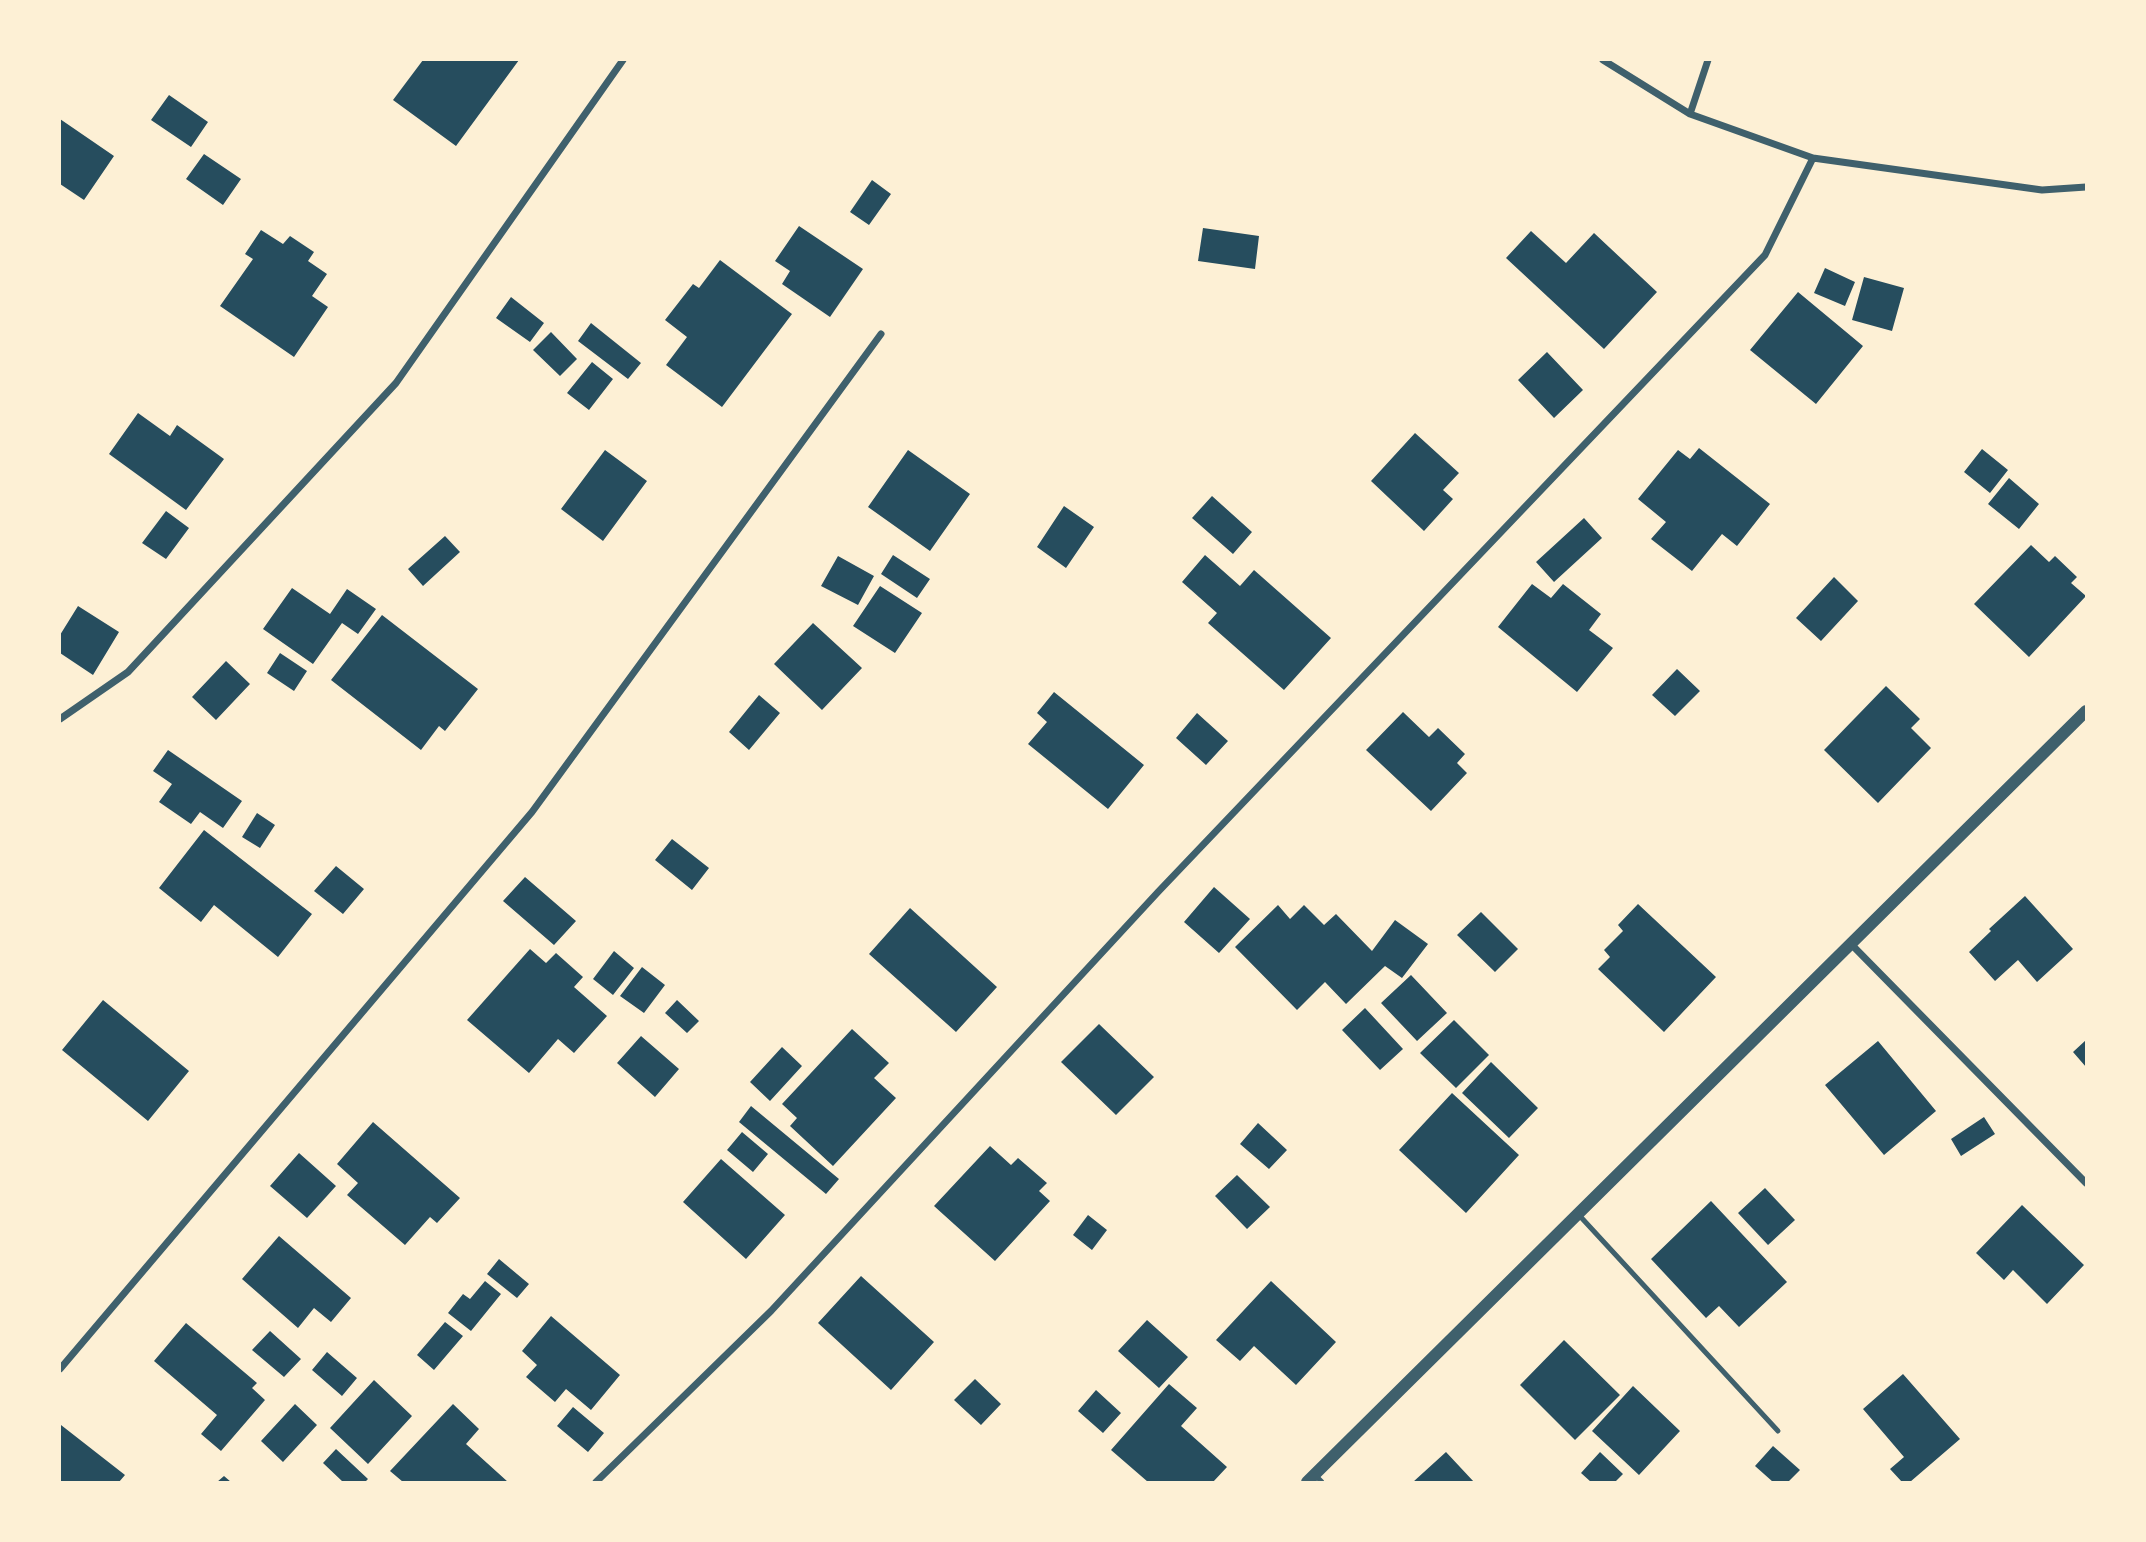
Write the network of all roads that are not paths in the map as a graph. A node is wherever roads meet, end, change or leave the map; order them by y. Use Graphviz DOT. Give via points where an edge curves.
graph roads {
  1 [pos="623,60"];
  2 [pos="1603,60"];
  3 [pos="1708,60"];
  4 [pos="1690,114"];
  5 [pos="1813,158"];
  6 [pos="2087,187"];
  7 [pos="881,334"];
  8 [pos="2087,711"];
  9 [pos="60,719"];
  10 [pos="1851,944"];
  11 [pos="2087,1184"];
  12 [pos="1578,1214"];
  13 [pos="60,1369"];
  14 [pos="1778,1431"];
  15 [pos="1315,1480"];
  16 [pos="596,1482"];
  1 -- 9 [label="street" via="396,383 128,672"];
  2 -- 4 [label="street"];
  3 -- 4 [label="street"];
  4 -- 5 [label="street"];
  5 -- 6 [label="street" via="2042,190"];
  5 -- 16 [label="street" via="1765,255 1157,892 771,1311"];
  7 -- 13 [label="street" via="532,812"];
  8 -- 10 [label="street"];
  10 -- 11 [label="street"];
  10 -- 12 [label="street"];
  12 -- 14 [label="lane"];
  12 -- 15 [label="street"];
}
